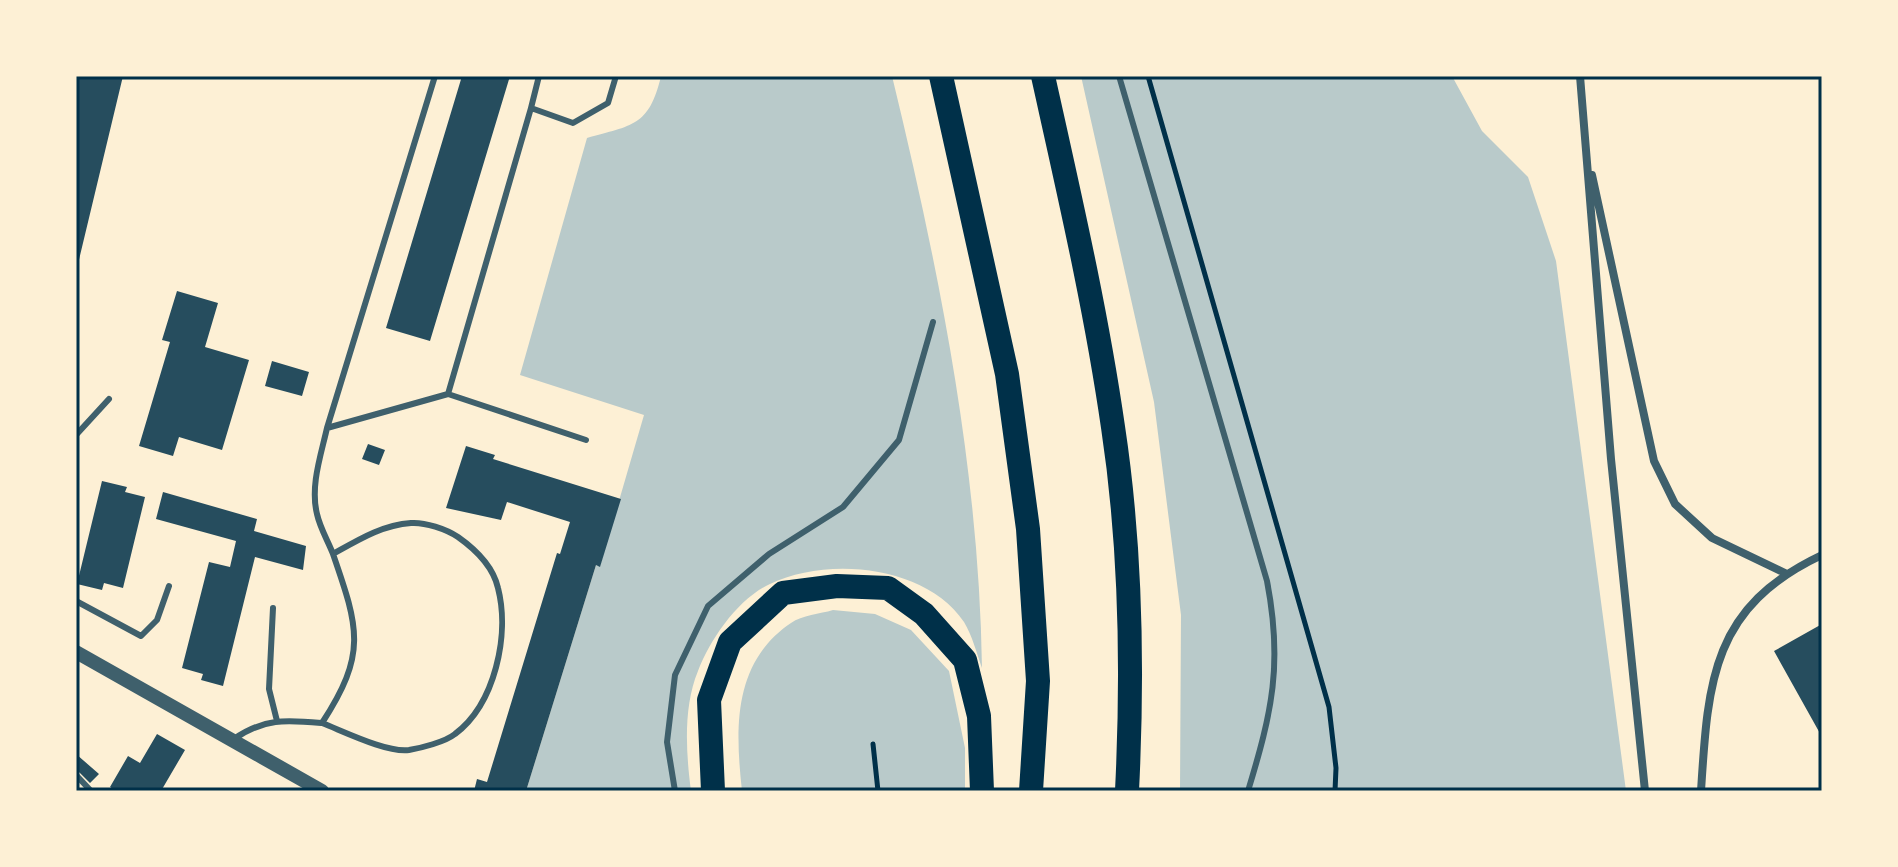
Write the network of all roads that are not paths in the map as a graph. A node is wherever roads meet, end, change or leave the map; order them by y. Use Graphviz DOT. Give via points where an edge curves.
graph roads {
  1 [pos="435,76"];
  2 [pos="539,76"];
  3 [pos="616,76"];
  4 [pos="941,76"];
  5 [pos="1043,76"];
  6 [pos="1119,76"];
  7 [pos="1580,76"];
  8 [pos="531,108"];
  9 [pos="1585,145"];
  10 [pos="933,322"];
  11 [pos="448,394"];
  12 [pos="109,399"];
  13 [pos="327,428"];
  14 [pos="76,435"];
  15 [pos="586,440"];
  16 [pos="333,554"];
  17 [pos="1822,555"];
  18 [pos="1785,573"];
  19 [pos="169,586"];
  20 [pos="76,601"];
  21 [pos="273,608"];
  22 [pos="76,652"];
  23 [pos="277,721"];
  24 [pos="322,723"];
  25 [pos="231,741"];
  26 [pos="76,775"];
  27 [pos="91,791"];
  28 [pos="322,791"];
  29 [pos="675,791"];
  30 [pos="713,791"];
  31 [pos="982,791"];
  32 [pos="1031,791"];
  33 [pos="1127,791"];
  34 [pos="1248,791"];
  35 [pos="1645,791"];
  36 [pos="1701,791"];
  1 -- 13 [label="lane"];
  2 -- 8 [label="lane"];
  3 -- 8 [label="lane" via="608,103 573,123"];
  4 -- 32 [label="highway" via="1007,374 1028,529 1038,681"];
  5 -- 33 [label="highway" via="1085,261 1114,430 1132,705"];
  6 -- 34 [label="lane" via="1267,581 1276,675"];
  7 -- 9 [label="street"];
  8 -- 11 [label="lane"];
  9 -- 18 [label="street" via="1654,461 1675,504 1712,538"];
  9 -- 35 [label="street"];
  10 -- 29 [label="lane" via="899,440 843,507 769,554 708,606 675,675 667,742"];
  11 -- 13 [label="lane"];
  11 -- 15 [label="lane"];
  12 -- 14 [label="lane"];
  13 -- 16 [label="lane" via="316,478 316,513"];
  16 -- 24 [label="lane" via="355,626 355,658"];
  16 -- 24 [label="lane" via="373,531 414,522 449,531 478,551 498,587 501,634 493,678 474,714 453,736 406,750"];
  17 -- 18 [label="street"];
  18 -- 36 [label="street" via="1739,616 1717,658"];
  19 -- 20 [label="lane" via="157,620 141,636"];
  21 -- 23 [label="lane" via="269,689"];
  22 -- 25 [label="street"];
  23 -- 24 [label="lane"];
  23 -- 25 [label="lane" via="254,725"];
  25 -- 28 [label="street"];
  26 -- 27 [label="lane"];
  30 -- 31 [label="highway" via="709,700 730,642 783,593 837,586 888,588 924,614 965,660 979,716"];
}
